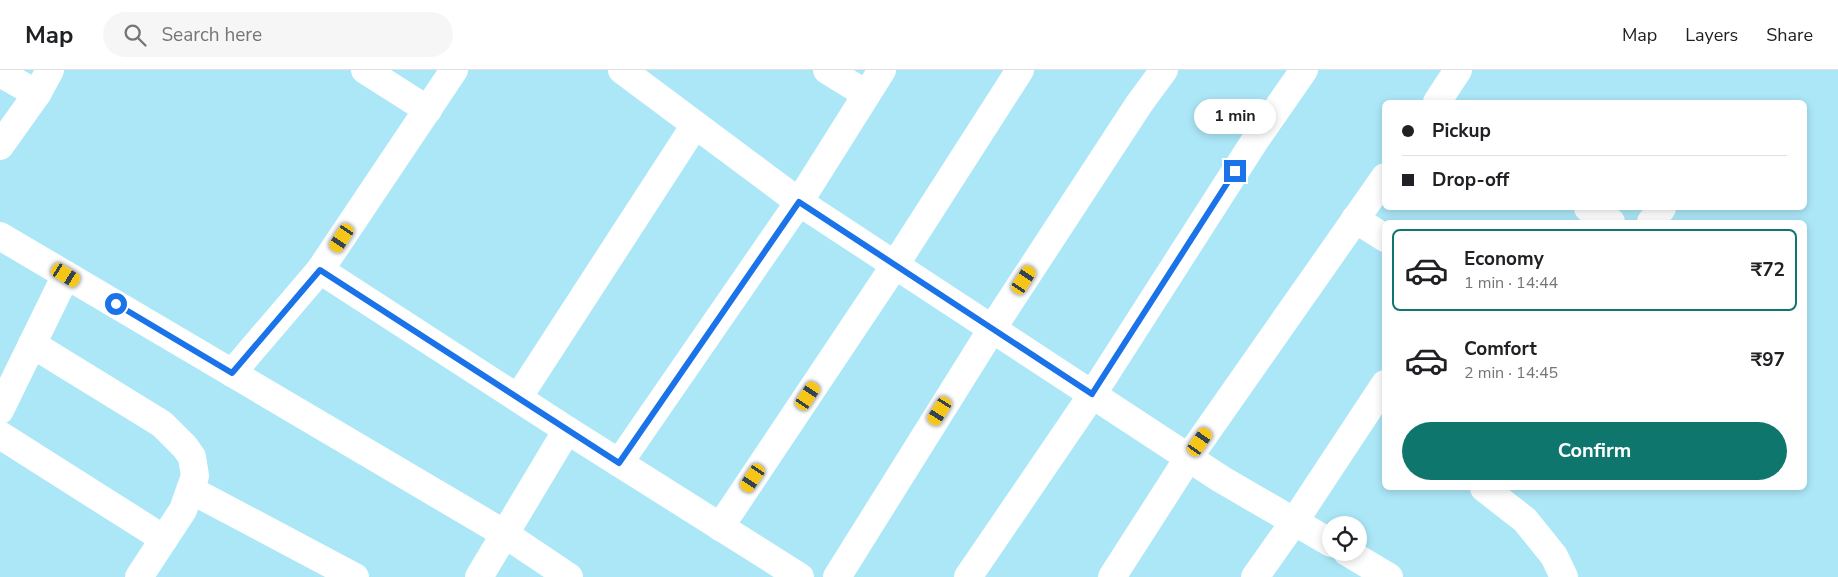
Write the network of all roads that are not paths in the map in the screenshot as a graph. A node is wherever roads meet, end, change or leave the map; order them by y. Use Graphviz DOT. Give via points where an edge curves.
graph roads {
  1 [pos="50,70"];
  2 [pos="365,70"];
  3 [pos="454,70"];
  4 [pos="622,70"];
  5 [pos="827,70"];
  6 [pos="882,70"];
  7 [pos="1020,70"];
  8 [pos="1164,70"];
  9 [pos="1304,70"];
  10 [pos="1458,70"];
  11 [pos="0,73"];
  12 [pos="37,94"];
  13 [pos="866,94"];
  14 [pos="1438,100"];
  15 [pos="428,110"];
  16 [pos="695,125"];
  17 [pos="0,146"];
  18 [pos="1382,181"];
  19 [pos="799,202"];
  20 [pos="1591,210"];
  21 [pos="1355,220"];
  22 [pos="1608,220"];
  23 [pos="0,236"];
  24 [pos="1382,236"];
  25 [pos="895,265"];
  26 [pos="320,270"];
  27 [pos="66,275"];
  28 [pos="992,328"];
  29 [pos="32,344"];
  30 [pos="232,373"];
  31 [pos="1092,394"];
  32 [pos="518,398"];
  33 [pos="1380,402"];
  34 [pos="0,410"];
  35 [pos="567,430"];
  36 [pos="0,435"];
  37 [pos="1189,458"];
  38 [pos="619,463"];
  39 [pos="191,490"];
  40 [pos="1487,490"];
  41 [pos="1294,522"];
  42 [pos="720,527"];
  43 [pos="505,534"];
  44 [pos="1322,538"];
  45 [pos="164,539"];
  46 [pos="1362,561"];
  47 [pos="140,577"];
  48 [pos="355,577"];
  49 [pos="479,577"];
  50 [pos="569,577"];
  51 [pos="800,577"];
  52 [pos="837,577"];
  53 [pos="968,577"];
  54 [pos="1112,577"];
  55 [pos="1254,577"];
  56 [pos="1389,577"];
  57 [pos="1564,577"];
  1 -- 12 [label="street"];
  2 -- 15 [label="street"];
  3 -- 15 [label="street"];
  4 -- 16 [label="street"];
  5 -- 13 [label="street"];
  6 -- 13 [label="street"];
  7 -- 25 [label="street"];
  8 -- 28 [label="street"];
  9 -- 31 [label="street"];
  10 -- 14 [label="street"];
  11 -- 12 [label="street"];
  12 -- 17 [label="street"];
  13 -- 19 [label="street"];
  15 -- 26 [label="street"];
  16 -- 19 [label="street"];
  16 -- 32 [label="street"];
  18 -- 21 [label="street"];
  19 -- 25 [label="street"];
  19 -- 38 [label="street"];
  20 -- 22 [label="street"];
  21 -- 24 [label="street"];
  21 -- 37 [label="street"];
  23 -- 27 [label="street"];
  25 -- 28 [label="street"];
  25 -- 42 [label="street"];
  26 -- 30 [label="street"];
  26 -- 32 [label="street"];
  27 -- 29 [label="street"];
  27 -- 30 [label="street"];
  28 -- 31 [label="street"];
  28 -- 52 [label="street"];
  29 -- 34 [label="street"];
  29 -- 39 [label="street" via="162,424 192,457 195,476"];
  30 -- 43 [label="street"];
  31 -- 37 [label="street"];
  31 -- 53 [label="street"];
  32 -- 35 [label="street"];
  33 -- 41 [label="street"];
  35 -- 38 [label="street"];
  35 -- 43 [label="street"];
  36 -- 45 [label="street"];
  37 -- 41 [label="street"];
  37 -- 54 [label="street"];
  38 -- 42 [label="street"];
  39 -- 45 [label="street" via="183,510"];
  39 -- 48 [label="street"];
  40 -- 57 [label="street" via="1525,520 1554,556"];
  41 -- 44 [label="street"];
  41 -- 55 [label="street"];
  42 -- 51 [label="street"];
  43 -- 49 [label="street"];
  43 -- 50 [label="street"];
  45 -- 47 [label="street"];
  46 -- 56 [label="street"];
}
